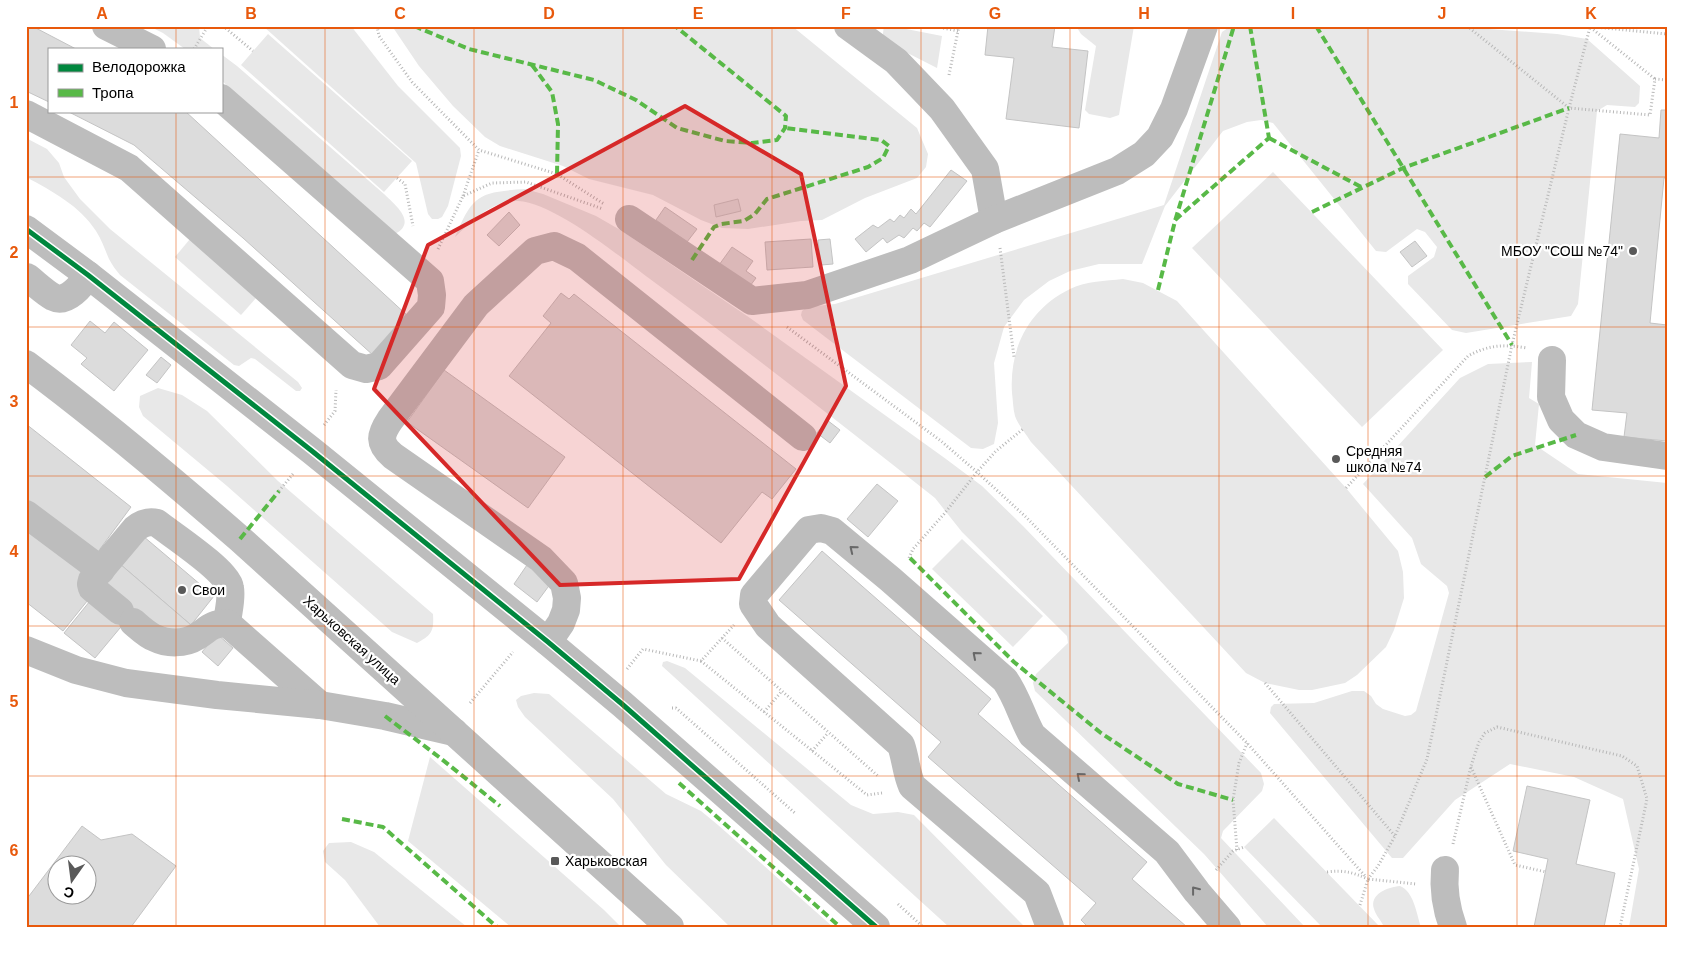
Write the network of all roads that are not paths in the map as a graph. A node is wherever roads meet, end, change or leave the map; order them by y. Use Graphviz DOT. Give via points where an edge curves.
graph roads {
  1 [pos="106,26"];
  2 [pos="848,26"];
  3 [pos="1204,26"];
  4 [pos="150,48"];
  5 [pos="222,99"];
  6 [pos="26,114"];
  7 [pos="629,219"];
  8 [pos="994,220"];
  9 [pos="26,229"];
  10 [pos="88,275"];
  11 [pos="27,277"];
  12 [pos="1552,360"];
  13 [pos="26,364"];
  14 [pos="803,437"];
  15 [pos="1667,456"];
  16 [pos="26,514"];
  17 [pos="101,570"];
  18 [pos="227,623"];
  19 [pos="548,642"];
  20 [pos="26,650"];
  21 [pos="190,674"];
  22 [pos="217,695"];
  23 [pos="320,705"];
  24 [pos="454,732"];
  25 [pos="1445,870"];
  26 [pos="670,927"];
  27 [pos="876,927"];
  28 [pos="1050,927"];
  29 [pos="1227,927"];
  30 [pos="1453,927"];
  1 -- 4 [label="street"];
  2 -- 8 [label="street" via="896,61 942,109 986,169"];
  3 -- 8 [label="street" via="1174,109 1160,137 1144,154 1117,171"];
  5 -- 6 [label="street" via="430,281 431,307 379,366 366,369 352,365 129,168"];
  7 -- 8 [label="street" via="752,301 807,295 910,260"];
  9 -- 10 [label="street"];
  10 -- 11 [label="street" via="81,285 61,298 54,298"];
  10 -- 19 [label="street"];
  12 -- 15 [label="street" via="1551,397 1561,420 1576,435 1603,447"];
  13 -- 24 [label="street, Харьковская улица" via="190,496"];
  14 -- 19 [label="street" via="577,256 554,246 535,251 476,305 390,420 383,431 382,441 393,456 541,559 564,583 566,610"];
  16 -- 17 [label="street"];
  17 -- 18 [label="street" via="92,580 92,588 154,638 164,642 182,642 194,639 215,624"];
  17 -- 18 [label="street" via="135,529 142,524 157,523 226,578 230,586"];
  18 -- 23 [label="street"];
  19 -- 27 [label="street"];
  20 -- 22 [label="street" via="76,670 126,683"];
  21 -- 22 [label="street"];
  22 -- 23 [label="street"];
  23 -- 24 [label="street"];
  24 -- 26 [label="street, Харьковская улица"];
  25 -- 30 [label="street" via="1445,902"];
  29 -- 28 [label="street, one-way" via="1167,852 1032,735 1005,680 832,531 821,528 809,530 754,595 753,604 768,626 901,745 906,760 903,788 1037,893"];
}
